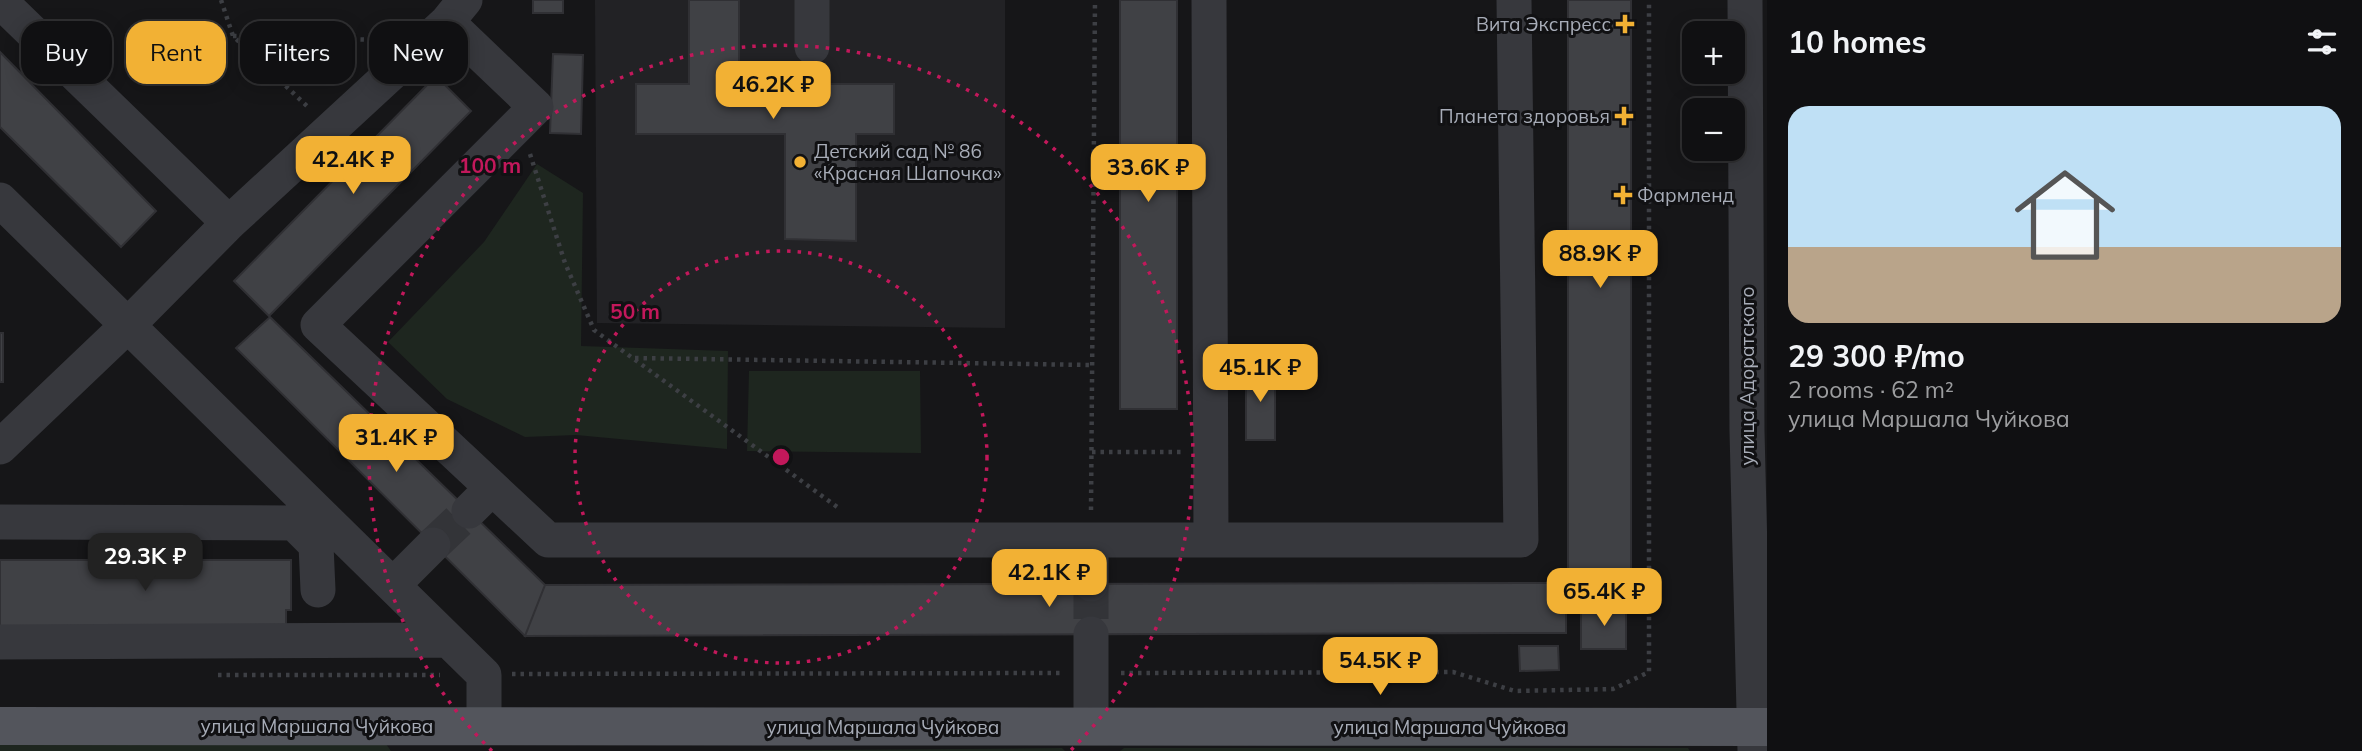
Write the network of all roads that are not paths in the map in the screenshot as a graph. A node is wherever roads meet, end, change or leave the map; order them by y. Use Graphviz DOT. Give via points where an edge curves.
graph roads {
  1 [pos="812,0"];
  2 [pos="1209,0"];
  3 [pos="1514,0"];
  4 [pos="1745,0"];
  5 [pos="0,1"];
  6 [pos="468,42"];
  7 [pos="812,47"];
  8 [pos="378,84"];
  9 [pos="0,200"];
  10 [pos="229,223"];
  11 [pos="128,325"];
  12 [pos="1757,430"];
  13 [pos="0,447"];
  14 [pos="0,522"];
  15 [pos="1091,540"];
  16 [pos="1211,540"];
  17 [pos="433,545"];
  18 [pos="1091,584"];
  19 [pos="393,585"];
  20 [pos="318,590"];
  21 [pos="1091,634"];
  22 [pos="448,640"];
  23 [pos="0,642"];
  24 [pos="0,726"];
  25 [pos="1759,735"];
  26 [pos="484,739"];
  27 [pos="1092,739"];
  1 -- 7 [label="street"];
  2 -- 16 [label="street"];
  3 -- 16 [label="street" via="1521,540"];
  4 -- 12 [label="street, улица Адоратского"];
  5 -- 10 [label="street"];
  6 -- 15 [label="street" via="536,107 318,325 481,500 548,540"];
  8 -- 10 [label="street"];
  9 -- 11 [label="street"];
  10 -- 11 [label="street"];
  11 -- 13 [label="street"];
  11 -- 19 [label="street"];
  12 -- 25 [label="street, улица Адоратского"];
  14 -- 20 [label="street" via="294,523 316,545"];
  15 -- 16 [label="street"];
  15 -- 18 [label="street"];
  17 -- 19 [label="street"];
  19 -- 22 [label="street"];
  21 -- 27 [label="street"];
  22 -- 23 [label="street"];
  22 -- 26 [label="street" via="484,674"];
  24 -- 26 [label="main road, улица Маршала Чуйкова"];
  25 -- 27 [label="main road, улица Маршала Чуйкова"];
  26 -- 27 [label="main road, улица Маршала Чуйкова"];
}
